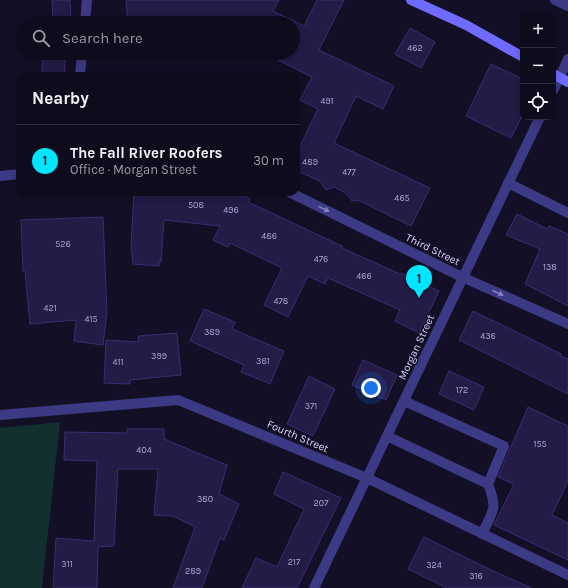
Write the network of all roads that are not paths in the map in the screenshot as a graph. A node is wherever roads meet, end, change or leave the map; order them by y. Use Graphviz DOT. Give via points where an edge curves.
graph roads {
  1 [pos="87,0"];
  2 [pos="411,0"];
  3 [pos="555,0"];
  4 [pos="568,6"];
  5 [pos="86,16"];
  6 [pos="520,55"];
  7 [pos="568,59"];
  8 [pos="81,60"];
  9 [pos="80,72"];
  10 [pos="560,78"];
  11 [pos="539,120"];
  12 [pos="16,174"];
  13 [pos="0,176"];
  14 [pos="508,183"];
  15 [pos="297,196"];
  16 [pos="568,213"];
  17 [pos="462,277"];
  18 [pos="568,324"];
  19 [pos="404,401"];
  20 [pos="0,415"];
  21 [pos="387,436"];
  22 [pos="367,478"];
  23 [pos="488,484"];
  24 [pos="482,534"];
  25 [pos="568,575"];
  26 [pos="314,588"];
  1 -- 5 [label="street"];
  2 -- 6 [label="street" via="466,25"];
  3 -- 4 [label="street"];
  7 -- 10 [label="street"];
  8 -- 9 [label="street"];
  11 -- 14 [label="street, Morgan Street"];
  12 -- 13 [label="street"];
  14 -- 16 [label="street"];
  14 -- 17 [label="street, Morgan Street"];
  15 -- 17 [label="street, Third Street, one-way"];
  17 -- 18 [label="street, Third Street, one-way"];
  17 -- 19 [label="street, Morgan Street"];
  19 -- 21 [label="street, Morgan Street"];
  19 -- 23 [label="street" via="504,446"];
  20 -- 22 [label="street, Fourth Street" via="178,400"];
  21 -- 22 [label="street, Morgan Street"];
  21 -- 23 [label="street"];
  22 -- 24 [label="street, Fourth Street"];
  22 -- 26 [label="street, Morgan Street"];
  23 -- 24 [label="street" via="494,508"];
  24 -- 25 [label="street, Fourth Street"];
}
